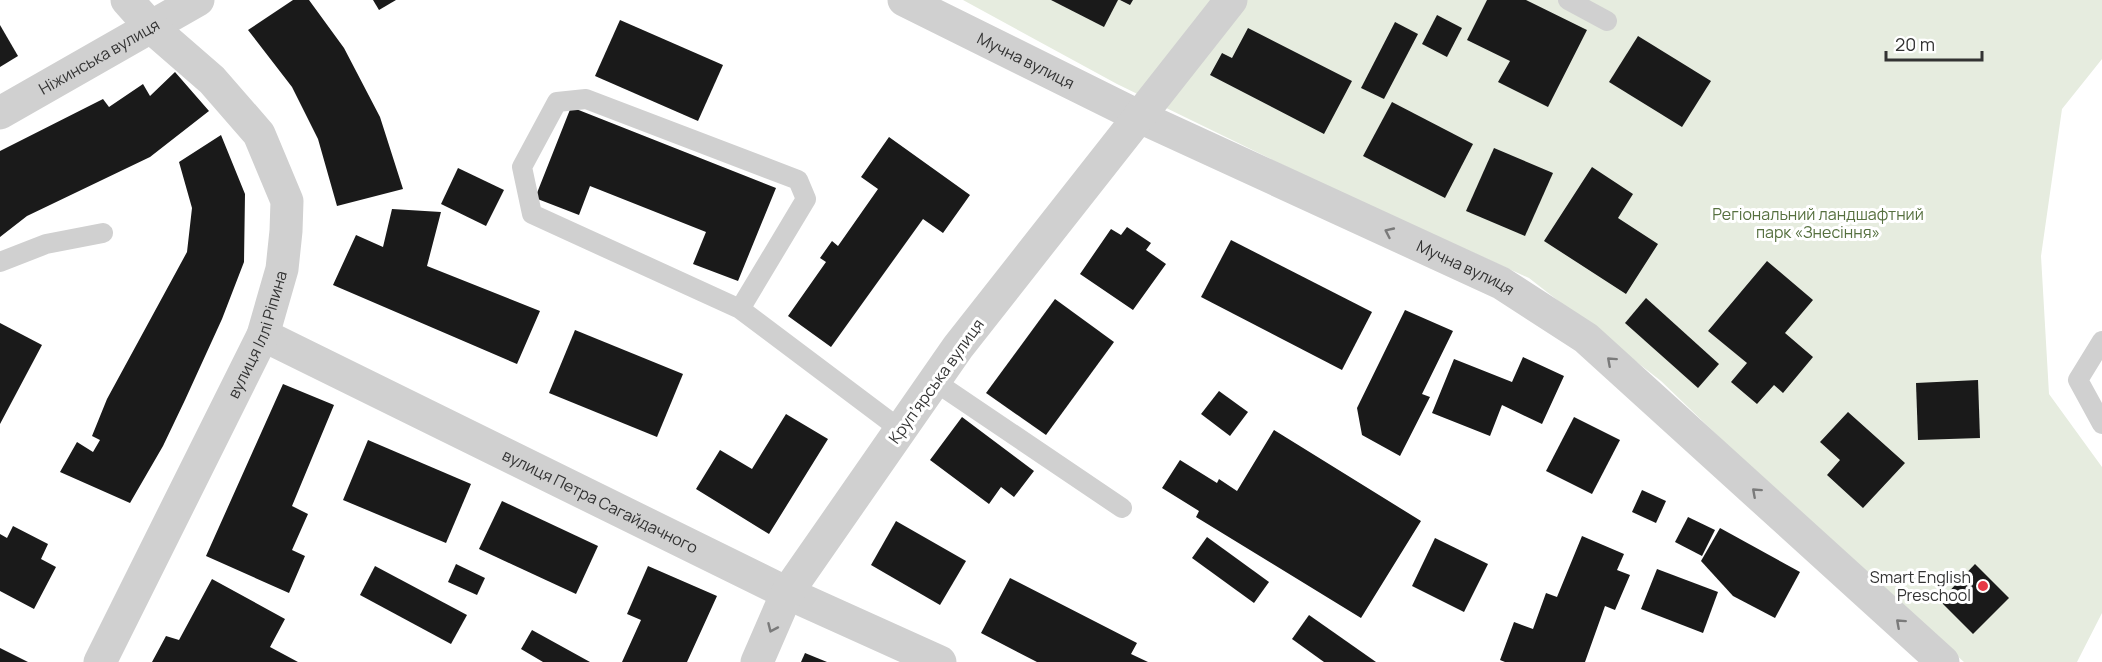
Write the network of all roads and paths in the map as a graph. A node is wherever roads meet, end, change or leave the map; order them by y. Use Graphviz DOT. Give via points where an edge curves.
graph roads {
  1 [pos="127,0"];
  2 [pos="198,0"];
  3 [pos="904,0"];
  4 [pos="1231,0"];
  5 [pos="1568,0"];
  6 [pos="1607,21"];
  7 [pos="151,27"];
  8 [pos="0,113"];
  9 [pos="1140,117"];
  10 [pos="103,233"];
  11 [pos="0,262"];
  12 [pos="740,309"];
  13 [pos="263,335"];
  14 [pos="2102,341"];
  15 [pos="934,381"];
  16 [pos="2102,424"];
  17 [pos="901,430"];
  18 [pos="1122,508"];
  19 [pos="787,593"];
  20 [pos="100,662"];
  21 [pos="757,662"];
  22 [pos="940,662"];
  23 [pos="1943,662"];
  1 -- 7 [label="street, вулиця Іллі Ріпина"];
  2 -- 7 [label="street, Ніжинська вулиця"];
  3 -- 9 [label="street, Мучна вулиця"];
  4 -- 9 [label="street, Крупʼярська вулиця"];
  5 -- 6 [label="lane"];
  7 -- 8 [label="street, Ніжинська вулиця"];
  7 -- 13 [label="street, вулиця Іллі Ріпина" via="212,80 259,134 287,201 282,269"];
  9 -- 15 [label="street, Крупʼярська вулиця"];
  23 -- 9 [label="street, Мучна вулиця, one-way" via="1586,338 1501,283"];
  10 -- 11 [label="lane" via="45,244"];
  12 -- 12 [label="lane" via="532,214 522,167 557,102 586,99 798,180 806,199"];
  12 -- 17 [label="lane"];
  13 -- 19 [label="street, вулиця Петра Сагайдачного"];
  13 -- 20 [label="street, вулиця Іллі Ріпина"];
  14 -- 16 [label="lane" via="2078,380"];
  15 -- 17 [label="street, Крупʼярська вулиця"];
  15 -- 18 [label="lane"];
  17 -- 19 [label="street, Крупʼярська вулиця"];
  19 -- 21 [label="street, Крупʼярська вулиця, one-way"];
  19 -- 22 [label="street, вулиця Петра Сагайдачного"];
}
